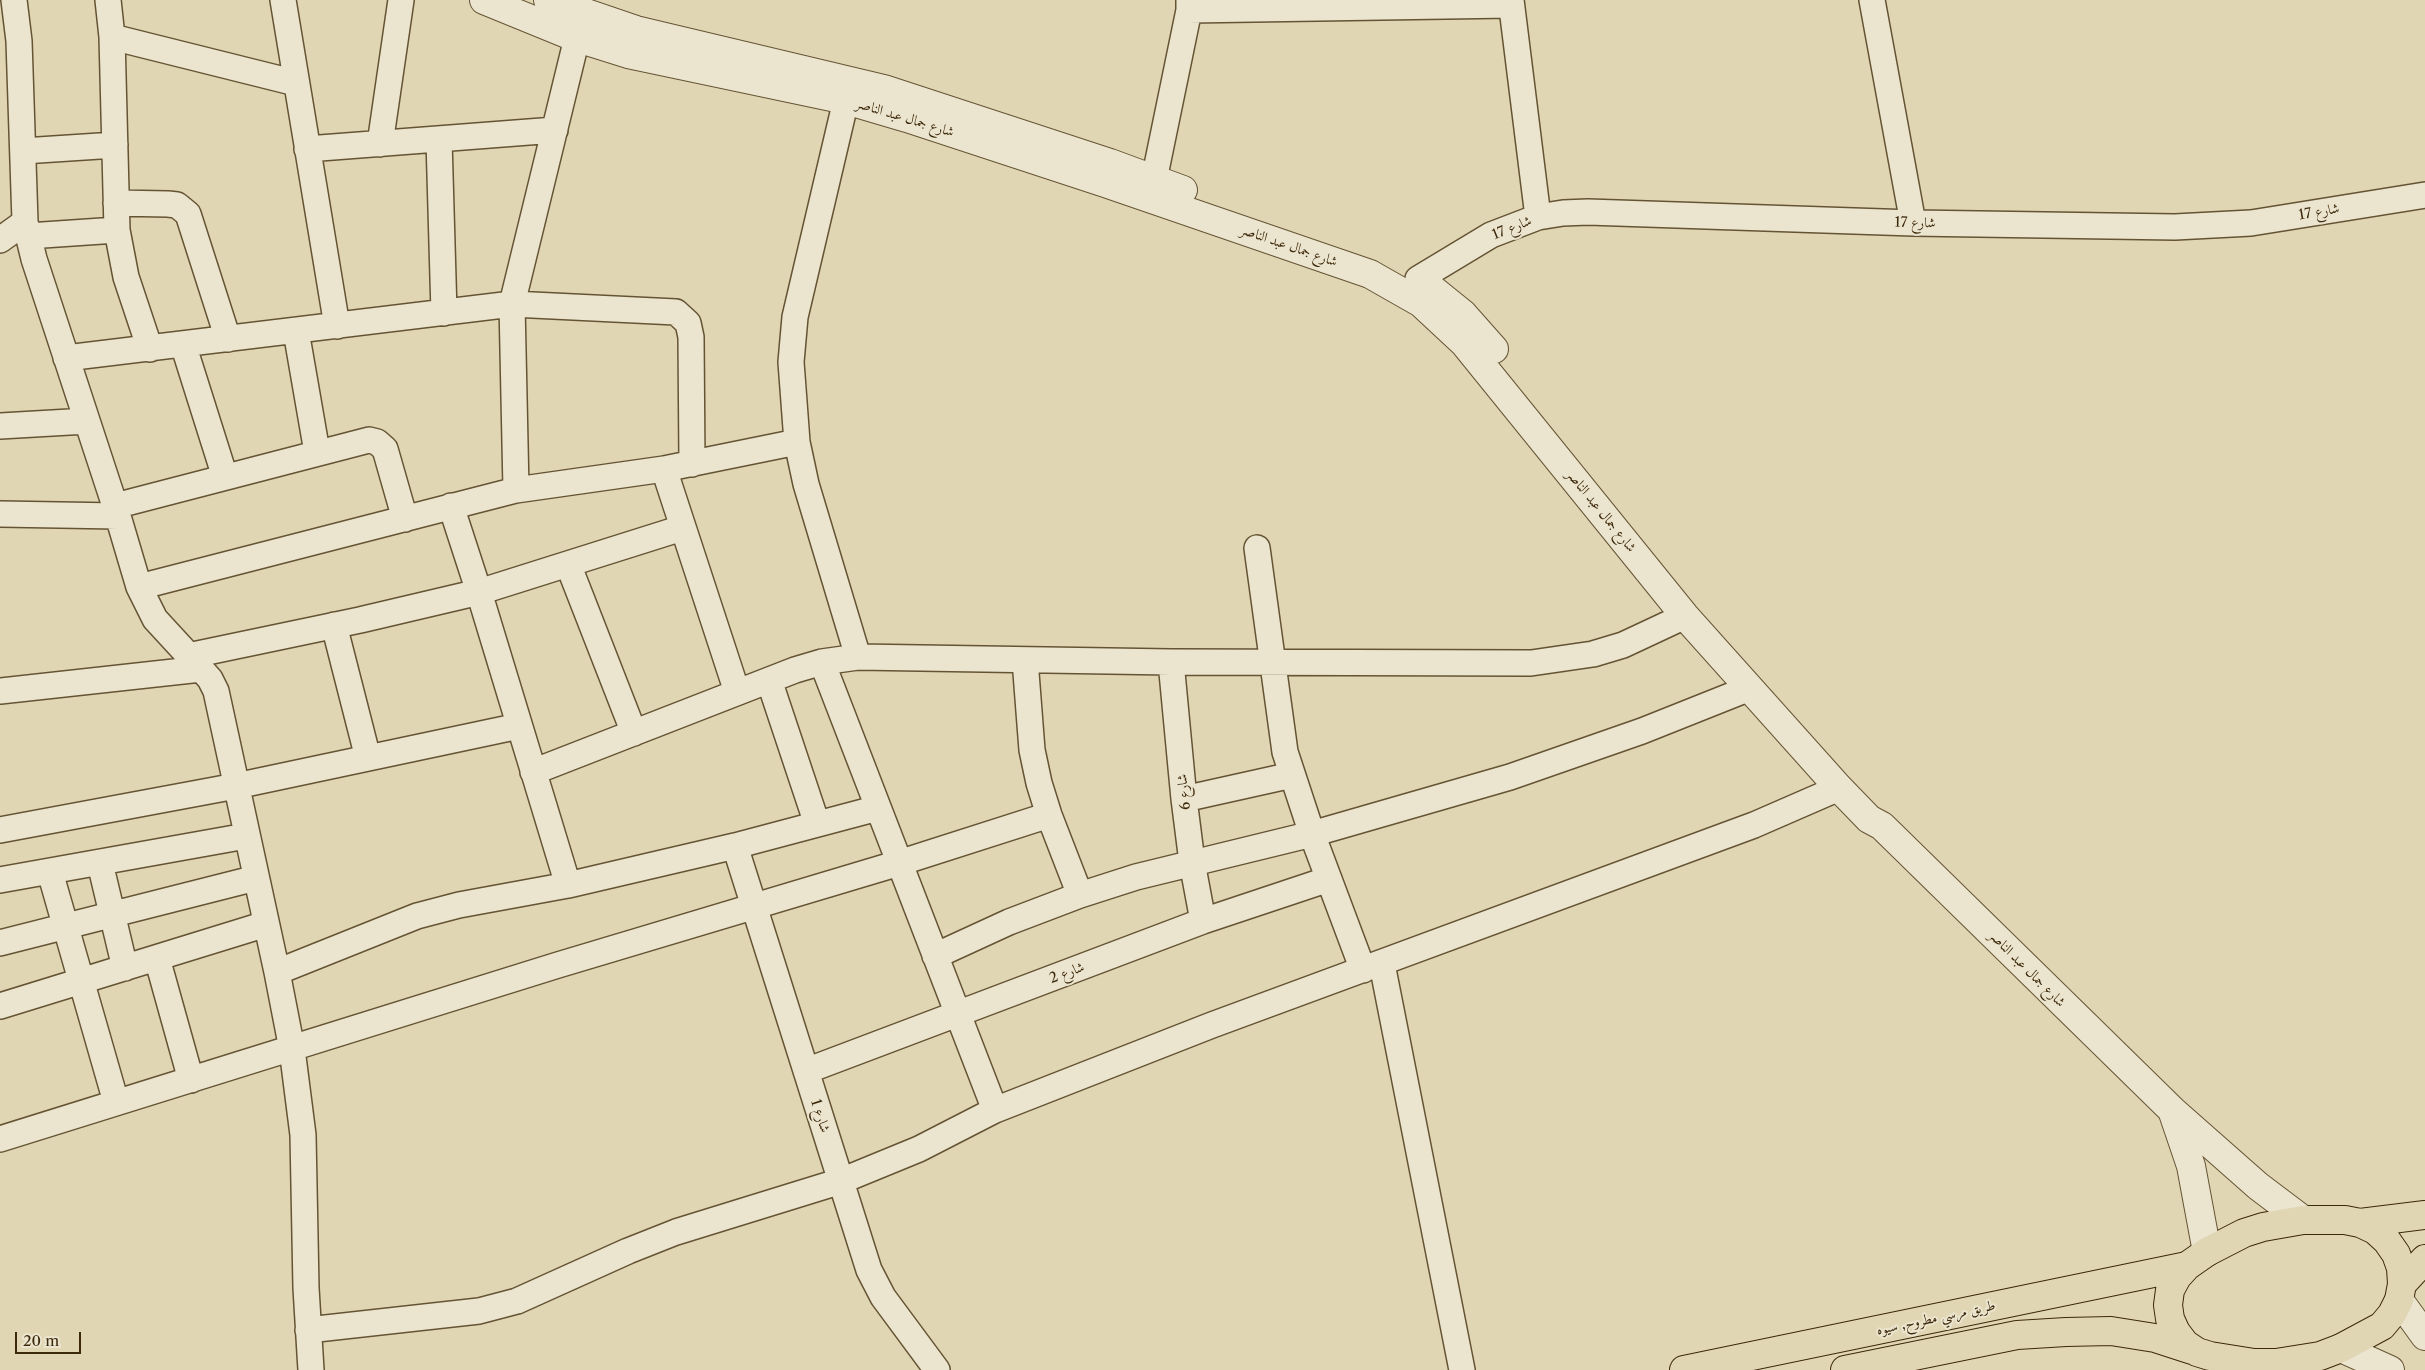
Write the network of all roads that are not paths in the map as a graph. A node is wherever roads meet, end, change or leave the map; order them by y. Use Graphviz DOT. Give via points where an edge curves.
graph roads {
  1 [pos="14,0"];
  2 [pos="108,0"];
  3 [pos="283,0"];
  4 [pos="401,0"];
  5 [pos="484,0"];
  6 [pos="548,0"];
  7 [pos="1872,0"];
  8 [pos="1511,3"];
  9 [pos="1189,5"];
  10 [pos="112,37"];
  11 [pos="577,38"];
  12 [pos="296,83"];
  13 [pos="846,100"];
  14 [pos="555,130"];
  15 [pos="439,140"];
  16 [pos="380,144"];
  17 [pos="114,145"];
  18 [pos="307,149"];
  19 [pos="23,151"];
  20 [pos="1108,173"];
  21 [pos="1154,180"];
  22 [pos="2425,195"];
  23 [pos="116,203"];
  24 [pos="1538,217"];
  25 [pos="1913,223"];
  26 [pos="27,229"];
  27 [pos="117,230"];
  28 [pos="0,240"];
  29 [pos="1418,279"];
  30 [pos="512,304"];
  31 [pos="444,312"];
  32 [pos="337,326"];
  33 [pos="296,331"];
  34 [pos="228,339"];
  35 [pos="183,344"];
  36 [pos="150,348"];
  37 [pos="66,358"];
  38 [pos="87,421"];
  39 [pos="0,426"];
  40 [pos="797,442"];
  41 [pos="317,452"];
  42 [pos="692,464"];
  43 [pos="664,469"];
  44 [pos="225,477"];
  45 [pos="516,490"];
  46 [pos="451,506"];
  47 [pos="117,511"];
  48 [pos="0,514"];
  49 [pos="405,519"];
  50 [pos="682,528"];
  51 [pos="1257,548"];
  52 [pos="568,564"];
  53 [pos="139,587"];
  54 [pos="479,592"];
  55 [pos="1685,616"];
  56 [pos="334,625"];
  57 [pos="858,657"];
  58 [pos="1025,660"];
  59 [pos="194,662"];
  60 [pos="822,662"];
  61 [pos="1171,662"];
  62 [pos="1273,663"];
  63 [pos="768,680"];
  64 [pos="1750,688"];
  65 [pos="0,692"];
  66 [pos="738,692"];
  67 [pos="519,726"];
  68 [pos="634,733"];
  69 [pos="368,758"];
  70 [pos="533,772"];
  71 [pos="1292,774"];
  72 [pos="236,786"];
  73 [pos="1839,788"];
  74 [pos="1184,799"];
  75 [pos="878,808"];
  76 [pos="1049,815"];
  77 [pos="817,824"];
  78 [pos="1882,826"];
  79 [pos="0,830"];
  80 [pos="1312,834"];
  81 [pos="246,836"];
  82 [pos="735,846"];
  83 [pos="1192,862"];
  84 [pos="100,863"];
  85 [pos="899,863"];
  86 [pos="50,872"];
  87 [pos="256,878"];
  88 [pos="1329,879"];
  89 [pos="0,880"];
  90 [pos="568,885"];
  91 [pos="1080,895"];
  92 [pos="754,906"];
  93 [pos="112,915"];
  94 [pos="1203,921"];
  95 [pos="266,924"];
  96 [pos="66,926"];
  97 [pos="0,944"];
  98 [pos="935,956"];
  99 [pos="157,958"];
  100 [pos="1372,967"];
  101 [pos="125,968"];
  102 [pos="277,972"];
  103 [pos="82,982"];
  104 [pos="0,1006"];
  105 [pos="958,1015"];
  106 [pos="292,1049"];
  107 [pos="806,1071"];
  108 [pos="191,1080"];
  109 [pos="116,1102"];
  110 [pos="995,1110"];
  111 [pos="2172,1111"];
  112 [pos="0,1138"];
  113 [pos="841,1181"];
  114 [pos="2425,1215"];
  115 [pos="2303,1220"];
  116 [pos="2360,1223"];
  117 [pos="2197,1259"];
  118 [pos="2425,1260"];
  119 [pos="2401,1292"];
  120 [pos="308,1330"];
  121 [pos="2425,1336"];
  122 [pos="2341,1348"];
  123 [pos="2197,1352"];
  124 [pos="311,1370"];
  125 [pos="937,1370"];
  126 [pos="1462,1370"];
  127 [pos="1684,1370"];
  128 [pos="1845,1370"];
  129 [pos="2390,1370"];
  1 -- 19 [label="street" via="19,41"];
  2 -- 10 [label="street"];
  3 -- 12 [label="street"];
  4 -- 16 [label="street"];
  5 -- 11 [label="street, شارع جمال عبد الناصر"];
  6 -- 20 [label="street, شارع جمال عبد الناصر" via="636,30 862,83"];
  7 -- 25 [label="street"];
  8 -- 9 [label="street"];
  8 -- 24 [label="street"];
  9 -- 21 [label="street"];
  10 -- 12 [label="street"];
  10 -- 17 [label="street"];
  11 -- 13 [label="street, شارع جمال عبد الناصر" via="628,54"];
  11 -- 14 [label="street"];
  12 -- 18 [label="street"];
  13 -- 20 [label="street, شارع جمال عبد الناصر"];
  13 -- 40 [label="street" via="795,317 792,362"];
  14 -- 15 [label="street"];
  14 -- 30 [label="street"];
  15 -- 16 [label="street"];
  15 -- 31 [label="street"];
  16 -- 18 [label="street"];
  17 -- 19 [label="street"];
  17 -- 23 [label="street"];
  18 -- 32 [label="street"];
  19 -- 26 [label="street"];
  20 -- 21 [label="street, شارع جمال عبد الناصر"];
  20 -- 55 [label="street, شارع جمال عبد الناصر" via="1370,274 1421,303 1464,343"];
  21 -- 29 [label="street, شارع جمال عبد الناصر" via="1381,261"];
  22 -- 25 [label="street, شارع 17" via="2289,218 2214,225"];
  23 -- 27 [label="street"];
  23 -- 34 [label="street" via="168,204 184,210 192,221"];
  24 -- 25 [label="street, شارع 17" via="1588,212"];
  24 -- 29 [label="street, شارع 17" via="1491,235"];
  26 -- 27 [label="street"];
  26 -- 28 [label="street"];
  26 -- 37 [label="street"];
  27 -- 36 [label="street" via="126,277"];
  29 -- 78 [label="street, شارع جمال عبد الناصر" via="1456,308 1482,335 1698,605 1878,810"];
  30 -- 31 [label="street"];
  30 -- 42 [label="street" via="676,312 688,323 692,337"];
  30 -- 45 [label="street"];
  31 -- 32 [label="street"];
  32 -- 33 [label="street"];
  33 -- 34 [label="street"];
  33 -- 41 [label="street"];
  34 -- 35 [label="street"];
  35 -- 36 [label="street"];
  35 -- 44 [label="street"];
  36 -- 37 [label="street"];
  37 -- 38 [label="street"];
  38 -- 39 [label="street"];
  38 -- 47 [label="street"];
  40 -- 42 [label="street"];
  40 -- 57 [label="street" via="806,484"];
  41 -- 44 [label="street"];
  41 -- 49 [label="street" via="369,440 381,445"];
  42 -- 43 [label="street"];
  43 -- 45 [label="street"];
  43 -- 50 [label="street"];
  44 -- 47 [label="street"];
  45 -- 46 [label="street"];
  46 -- 49 [label="street"];
  46 -- 54 [label="street"];
  47 -- 48 [label="street"];
  47 -- 53 [label="street"];
  49 -- 53 [label="street"];
  50 -- 52 [label="street"];
  50 -- 66 [label="street"];
  51 -- 62 [label="street"];
  52 -- 54 [label="street"];
  52 -- 68 [label="street"];
  53 -- 59 [label="street" via="155,619"];
  54 -- 56 [label="street"];
  54 -- 67 [label="street"];
  55 -- 62 [label="street" via="1623,645 1562,660 1532,663"];
  55 -- 64 [label="street, شارع جمال عبد الناصر"];
  56 -- 59 [label="street"];
  56 -- 69 [label="street"];
  57 -- 58 [label="street"];
  57 -- 60 [label="street"];
  58 -- 61 [label="street"];
  58 -- 76 [label="street" via="1032,750"];
  59 -- 65 [label="street"];
  59 -- 72 [label="street" via="216,691"];
  60 -- 63 [label="street"];
  60 -- 75 [label="street"];
  61 -- 62 [label="street"];
  61 -- 74 [label="street, شارع 6"];
  62 -- 71 [label="street" via="1285,752"];
  63 -- 66 [label="street"];
  63 -- 77 [label="street"];
  64 -- 73 [label="street, شارع جمال عبد الناصر"];
  64 -- 80 [label="street" via="1567,758"];
  66 -- 68 [label="street"];
  67 -- 69 [label="street"];
  67 -- 70 [label="street"];
  68 -- 70 [label="street"];
  69 -- 72 [label="street"];
  70 -- 90 [label="street"];
  71 -- 74 [label="street"];
  71 -- 80 [label="street"];
  72 -- 79 [label="street"];
  72 -- 81 [label="street"];
  73 -- 78 [label="street, شارع جمال عبد الناصر" via="1869,819"];
  73 -- 100 [label="street" via="1754,825"];
  74 -- 83 [label="street, شارع 6"];
  75 -- 77 [label="street"];
  75 -- 85 [label="street"];
  76 -- 85 [label="street"];
  76 -- 91 [label="street"];
  77 -- 82 [label="street"];
  78 -- 111 [label="street, شارع جمال عبد الناصر"];
  80 -- 83 [label="street"];
  80 -- 88 [label="street"];
  81 -- 84 [label="street"];
  81 -- 87 [label="street"];
  82 -- 90 [label="street"];
  82 -- 92 [label="street, شارع 1"];
  83 -- 91 [label="street"];
  83 -- 94 [label="street, شارع 6"];
  84 -- 86 [label="street"];
  84 -- 93 [label="street"];
  85 -- 92 [label="street"];
  85 -- 98 [label="street"];
  86 -- 89 [label="street"];
  86 -- 96 [label="street"];
  87 -- 93 [label="street"];
  87 -- 95 [label="street"];
  88 -- 94 [label="street, شارع 2"];
  88 -- 100 [label="street"];
  90 -- 102 [label="street" via="417,916"];
  91 -- 98 [label="street" via="1009,922"];
  92 -- 106 [label="street"];
  92 -- 107 [label="street, شارع 1"];
  93 -- 96 [label="street"];
  93 -- 101 [label="street"];
  94 -- 105 [label="street, شارع 2"];
  95 -- 99 [label="street"];
  95 -- 102 [label="street"];
  96 -- 97 [label="street"];
  96 -- 103 [label="street"];
  98 -- 105 [label="street"];
  99 -- 101 [label="street"];
  99 -- 108 [label="street"];
  100 -- 110 [label="street" via="1212,1025"];
  100 -- 126 [label="street"];
  101 -- 103 [label="street"];
  102 -- 106 [label="street"];
  103 -- 104 [label="street"];
  103 -- 109 [label="street"];
  105 -- 107 [label="street, شارع 2"];
  105 -- 110 [label="street"];
  106 -- 108 [label="street"];
  106 -- 120 [label="street" via="303,1135"];
  107 -- 113 [label="street, شارع 1"];
  108 -- 109 [label="street"];
  109 -- 112 [label="street"];
  110 -- 113 [label="street" via="920,1149"];
  111 -- 115 [label="street, شارع جمال عبد الناصر" via="2251,1180"];
  111 -- 117 [label="street, شارع جمال عبد الناصر" via="2191,1166"];
  113 -- 120 [label="street" via="676,1232 517,1301 479,1312"];
  113 -- 125 [label="street, شارع 1" via="870,1270 883,1297"];
  114 -- 116 [label="main road"];
  115 -- 116 [label="main road"];
  115 -- 117 [label="main road" via="2256,1229"];
  116 -- 119 [label="main road" via="2375,1230 2391,1247 2401,1268"];
  117 -- 123 [label="main road" via="2177,1277 2170,1290 2168,1304 2176,1332"];
  117 -- 127 [label="main road, طريق مرسي مطروح, سيوه"];
  118 -- 119 [label="main road"];
  119 -- 121 [label="street"];
  119 -- 122 [label="main road" via="2392,1314 2382,1326"];
  120 -- 124 [label="street"];
  122 -- 123 [label="main road" via="2320,1356 2276,1363 2232,1361"];
  122 -- 129 [label="street"];
  123 -- 128 [label="main road" via="2155,1338 2110,1331 2066,1332 2017,1335"];
}
